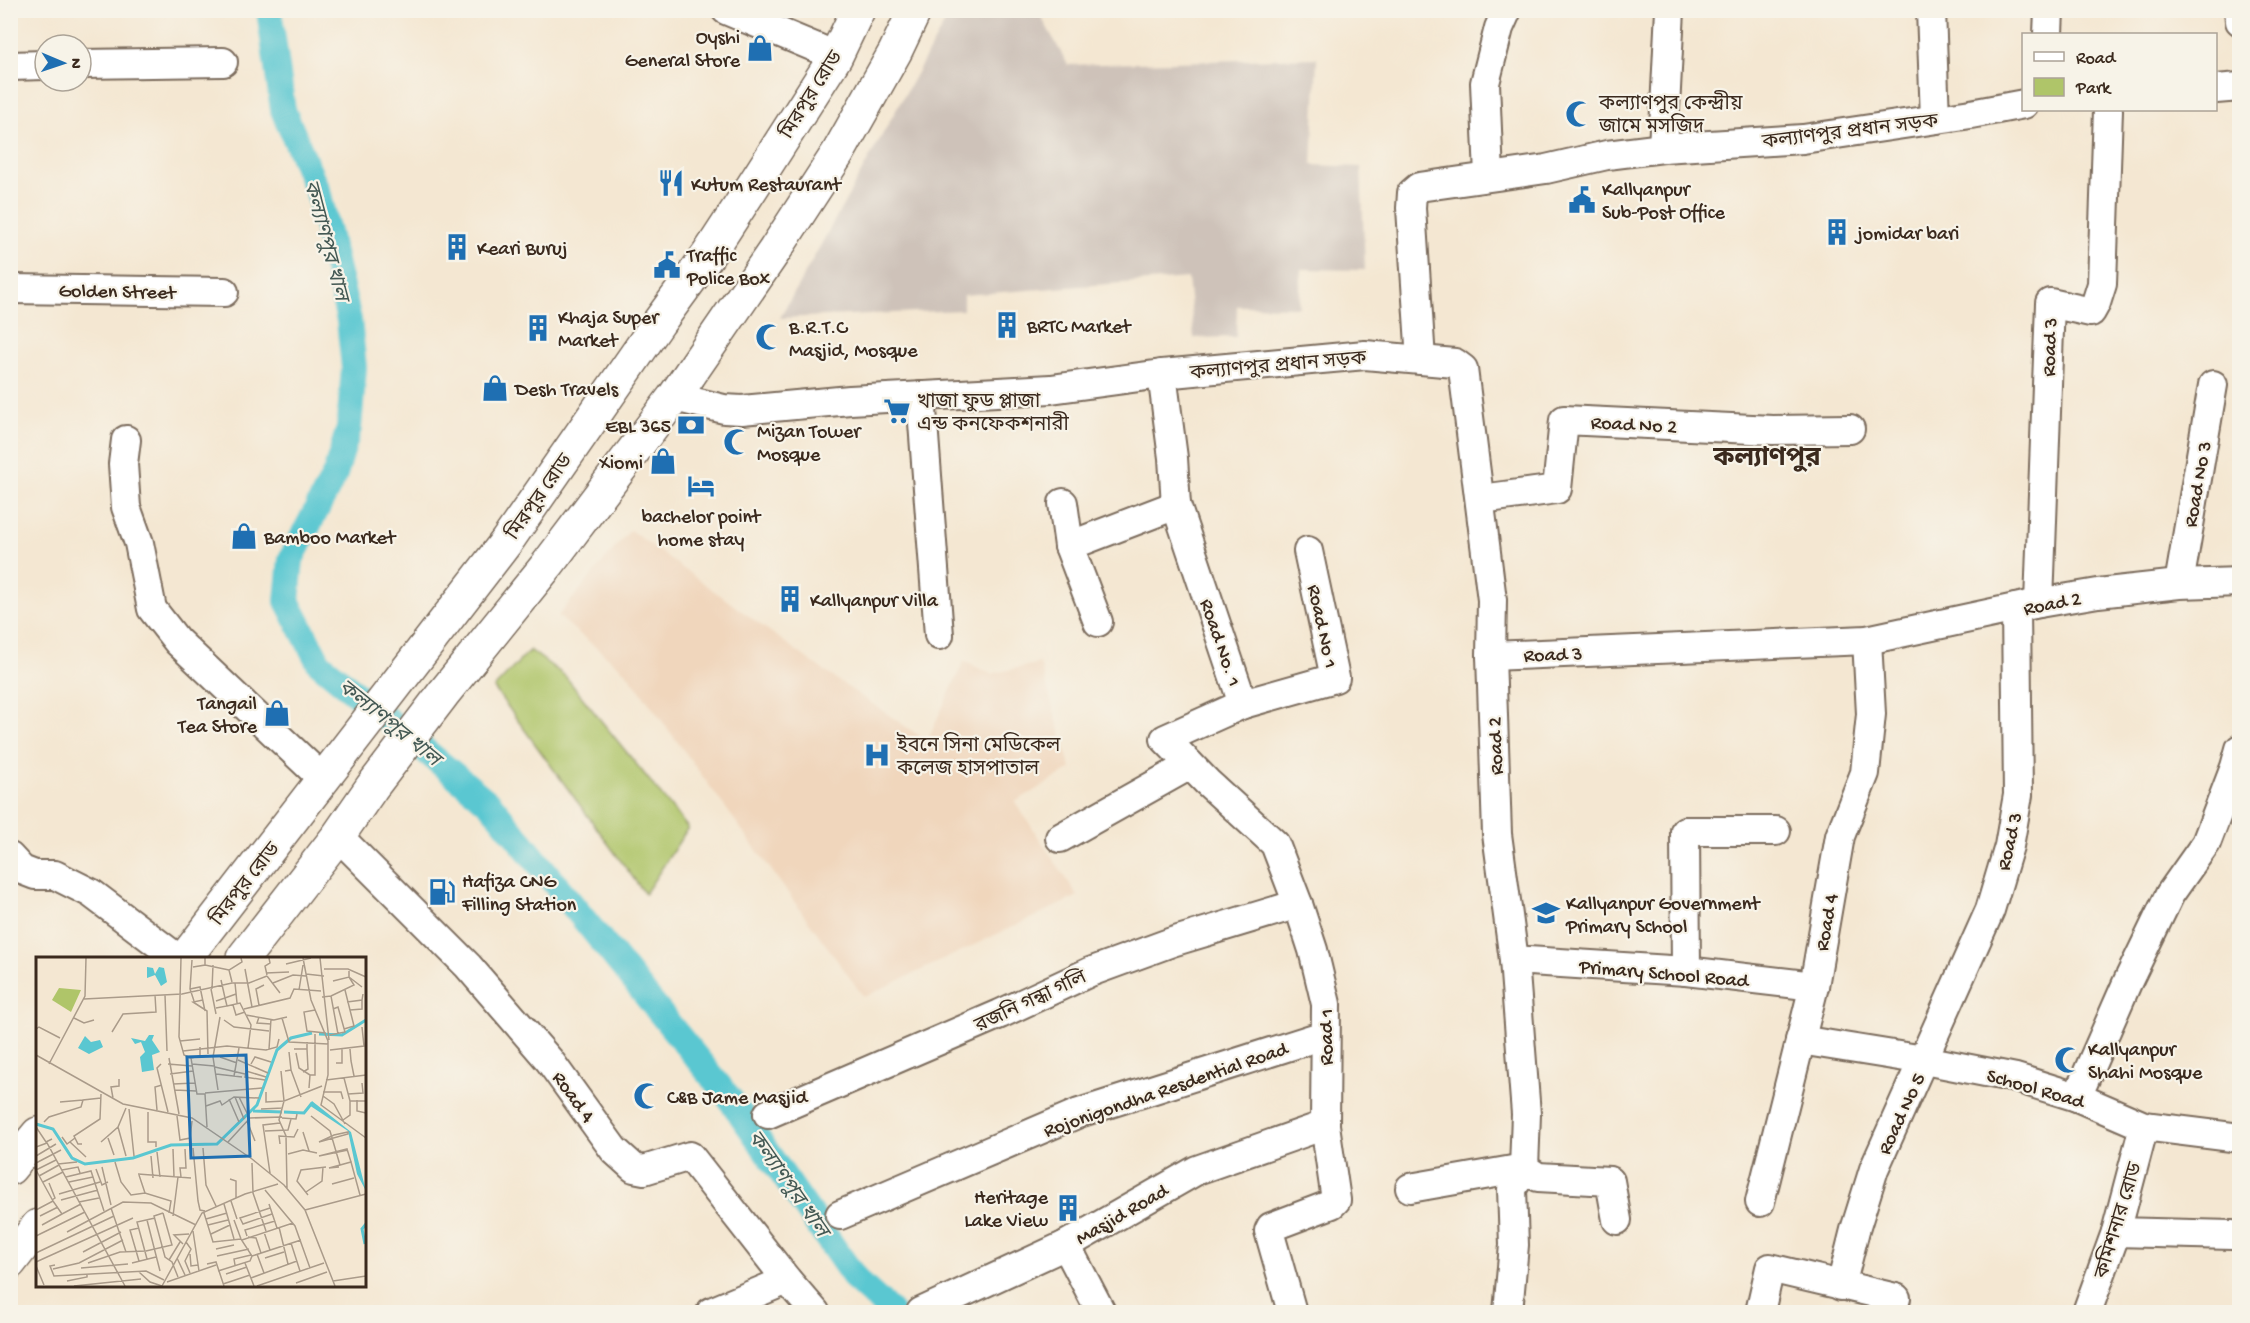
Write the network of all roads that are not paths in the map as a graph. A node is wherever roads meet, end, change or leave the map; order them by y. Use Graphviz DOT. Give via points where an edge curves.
graph roads {
  1 [pos="726,10"];
  2 [pos="858,10"];
  3 [pos="915,10"];
  4 [pos="1507,10"];
  5 [pos="1670,10"];
  6 [pos="1931,10"];
  7 [pos="2049,10"];
  8 [pos="2239,10"];
  9 [pos="2240,21"];
  10 [pos="2048,33"];
  11 [pos="836,56"];
  12 [pos="223,62"];
  13 [pos="93,64"];
  14 [pos="33,65"];
  15 [pos="10,66"];
  16 [pos="2240,87"];
  17 [pos="2217,89"];
  18 [pos="2022,104"];
  19 [pos="2108,111"];
  20 [pos="1935,119"];
  21 [pos="1663,148"];
  22 [pos="1489,176"];
  23 [pos="10,289"];
  24 [pos="224,291"];
  25 [pos="1421,360"];
  26 [pos="1162,374"];
  27 [pos="2213,385"];
  28 [pos="921,396"];
  29 [pos="674,397"];
  30 [pos="1850,429"];
  31 [pos="126,440"];
  32 [pos="1481,499"];
  33 [pos="1063,503"];
  34 [pos="1176,505"];
  35 [pos="1069,546"];
  36 [pos="1308,551"];
  37 [pos="2240,582"];
  38 [pos="2179,584"];
  39 [pos="2028,606"];
  40 [pos="1098,622"];
  41 [pos="939,635"];
  42 [pos="1867,640"];
  43 [pos="1491,656"];
  44 [pos="1243,704"];
  45 [pos="2240,749"];
  46 [pos="1188,762"];
  47 [pos="333,767"];
  48 [pos="1776,831"];
  49 [pos="338,836"];
  50 [pos="1060,838"];
  51 [pos="10,857"];
  52 [pos="1298,904"];
  53 [pos="176,957"];
  54 [pos="186,957"];
  55 [pos="244,957"];
  56 [pos="1514,960"];
  57 [pos="1686,971"];
  58 [pos="1814,986"];
  59 [pos="1324,1035"];
  60 [pos="1800,1040"];
  61 [pos="1924,1060"];
  62 [pos="2076,1097"];
  63 [pos="768,1114"];
  64 [pos="1325,1125"];
  65 [pos="2144,1126"];
  66 [pos="36,1136"];
  67 [pos="2240,1138"];
  68 [pos="10,1167"];
  69 [pos="1524,1167"];
  70 [pos="1410,1188"];
  71 [pos="1760,1202"];
  72 [pos="840,1215"];
  73 [pos="1617,1220"];
  74 [pos="36,1229"];
  75 [pos="2116,1232"];
  76 [pos="2232,1235"];
  77 [pos="1066,1245"];
  78 [pos="10,1262"];
  79 [pos="787,1280"];
  80 [pos="1841,1286"];
  81 [pos="711,1312"];
  82 [pos="815,1312"];
  83 [pos="921,1312"];
  84 [pos="1101,1312"];
  85 [pos="1292,1312"];
  86 [pos="1508,1312"];
  87 [pos="1760,1312"];
  88 [pos="1892,1312"];
  89 [pos="2087,1312"];
  1 -- 11 [label="street"];
  2 -- 11 [label="highway, মিরপুর রোড"];
  3 -- 29 [label="highway" via="838,153"];
  4 -- 22 [label="street" via="1485,83"];
  5 -- 21 [label="street"];
  6 -- 20 [label="street"];
  7 -- 10 [label="street"];
  8 -- 9 [label="street"];
  11 -- 47 [label="highway, মিরপুর রোড" via="708,255 507,542"];
  12 -- 13 [label="street"];
  14 -- 15 [label="street"];
  16 -- 17 [label="street"];
  18 -- 20 [label="street, কল্যাণপুর প্রধান সড়ক"];
  19 -- 39 [label="street, Road 3" via="2102,284 2097,303 2091,312 2050,303"];
  20 -- 21 [label="street, কল্যাণপুর প্রধান সড়ক" via="1803,139"];
  21 -- 22 [label="street, কল্যাণপুর প্রধান সড়ক"];
  22 -- 25 [label="street, কল্যাণপুর প্রধান সড়ক" via="1419,187 1412,194"];
  23 -- 24 [label="street, Golden Street"];
  25 -- 26 [label="street, কল্যাণপুর প্রধান সড়ক" via="1365,355"];
  25 -- 32 [label="street, Road 2" via="1455,363 1463,369"];
  26 -- 28 [label="street, কল্যাণপুর প্রধান সড়ক" via="1051,389"];
  26 -- 34 [label="street, Road No. 1"];
  27 -- 38 [label="street, Road No 3"];
  28 -- 29 [label="street, কল্যাণপুর প্রধান সড়ক" via="742,410"];
  28 -- 41 [label="street"];
  29 -- 49 [label="highway"];
  30 -- 32 [label="street, Road No 2" via="1773,430 1564,420 1557,489"];
  31 -- 47 [label="street" via="126,507 139,543 152,609 177,641"];
  32 -- 43 [label="street, Road 2" via="1492,600"];
  33 -- 35 [label="street"];
  34 -- 35 [label="street"];
  34 -- 44 [label="street, Road No. 1"];
  35 -- 40 [label="street"];
  36 -- 44 [label="street, Road No 1" via="1335,678"];
  37 -- 38 [label="street, Road 2"];
  38 -- 39 [label="street, Road 2"];
  39 -- 42 [label="street, Road 2"];
  39 -- 61 [label="street, Road 3" via="2018,795 2009,846 1990,910"];
  42 -- 43 [label="street, Road 3"];
  42 -- 58 [label="street, Road 4" via="1870,714 1865,773 1840,836"];
  43 -- 56 [label="street, Road 2" via="1497,834"];
  44 -- 46 [label="street, Road No. 1" via="1165,739"];
  45 -- 62 [label="street" via="2206,843 2170,894"];
  46 -- 50 [label="street"];
  46 -- 52 [label="street, Road 1" via="1275,844"];
  47 -- 54 [label="highway, মিরপুর রোড"];
  48 -- 57 [label="street" via="1685,831"];
  49 -- 55 [label="highway"];
  49 -- 79 [label="street, Road 4" via="468,966 549,1060 614,1150 634,1168 644,1170 690,1156"];
  51 -- 53 [label="street" via="22,870 55,875 91,894"];
  52 -- 59 [label="street, Road 1" via="1326,1004"];
  52 -- 63 [label="street, রজনি গন্ধা গলি" via="1172,942 1090,972"];
  56 -- 57 [label="street, Primary School Road"];
  56 -- 69 [label="street, Road 2" via="1526,1114"];
  57 -- 58 [label="street, Primary School Road"];
  58 -- 60 [label="street, Road 4"];
  59 -- 64 [label="street, Road 1"];
  59 -- 72 [label="street, Rojonigondha Resdential Road" via="1079,1113"];
  60 -- 61 [label="street, Road No 5"];
  60 -- 71 [label="street, Road 4"];
  61 -- 62 [label="street, School Road" via="2016,1078"];
  61 -- 80 [label="street, Road No 5" via="1874,1169"];
  62 -- 65 [label="street, School Road"];
  64 -- 77 [label="street, Masjid Road" via="1197,1170"];
  64 -- 85 [label="street, Road 1" via="1336,1200 1269,1231"];
  65 -- 67 [label="street, School Road"];
  65 -- 75 [label="street, কমিশনার রোড"];
  66 -- 68 [label="highway"];
  69 -- 70 [label="street"];
  69 -- 73 [label="street" via="1538,1177 1610,1181"];
  69 -- 86 [label="street" via="1512,1189 1514,1245"];
  74 -- 78 [label="highway"];
  75 -- 76 [label="street"];
  75 -- 89 [label="street, কমিশনার রোড"];
  77 -- 83 [label="street, Masjid Road"];
  77 -- 84 [label="street"];
  79 -- 81 [label="street"];
  79 -- 82 [label="street, Road 4"];
  80 -- 87 [label="street" via="1770,1268"];
  80 -- 88 [label="street" via="1896,1298"];
}
